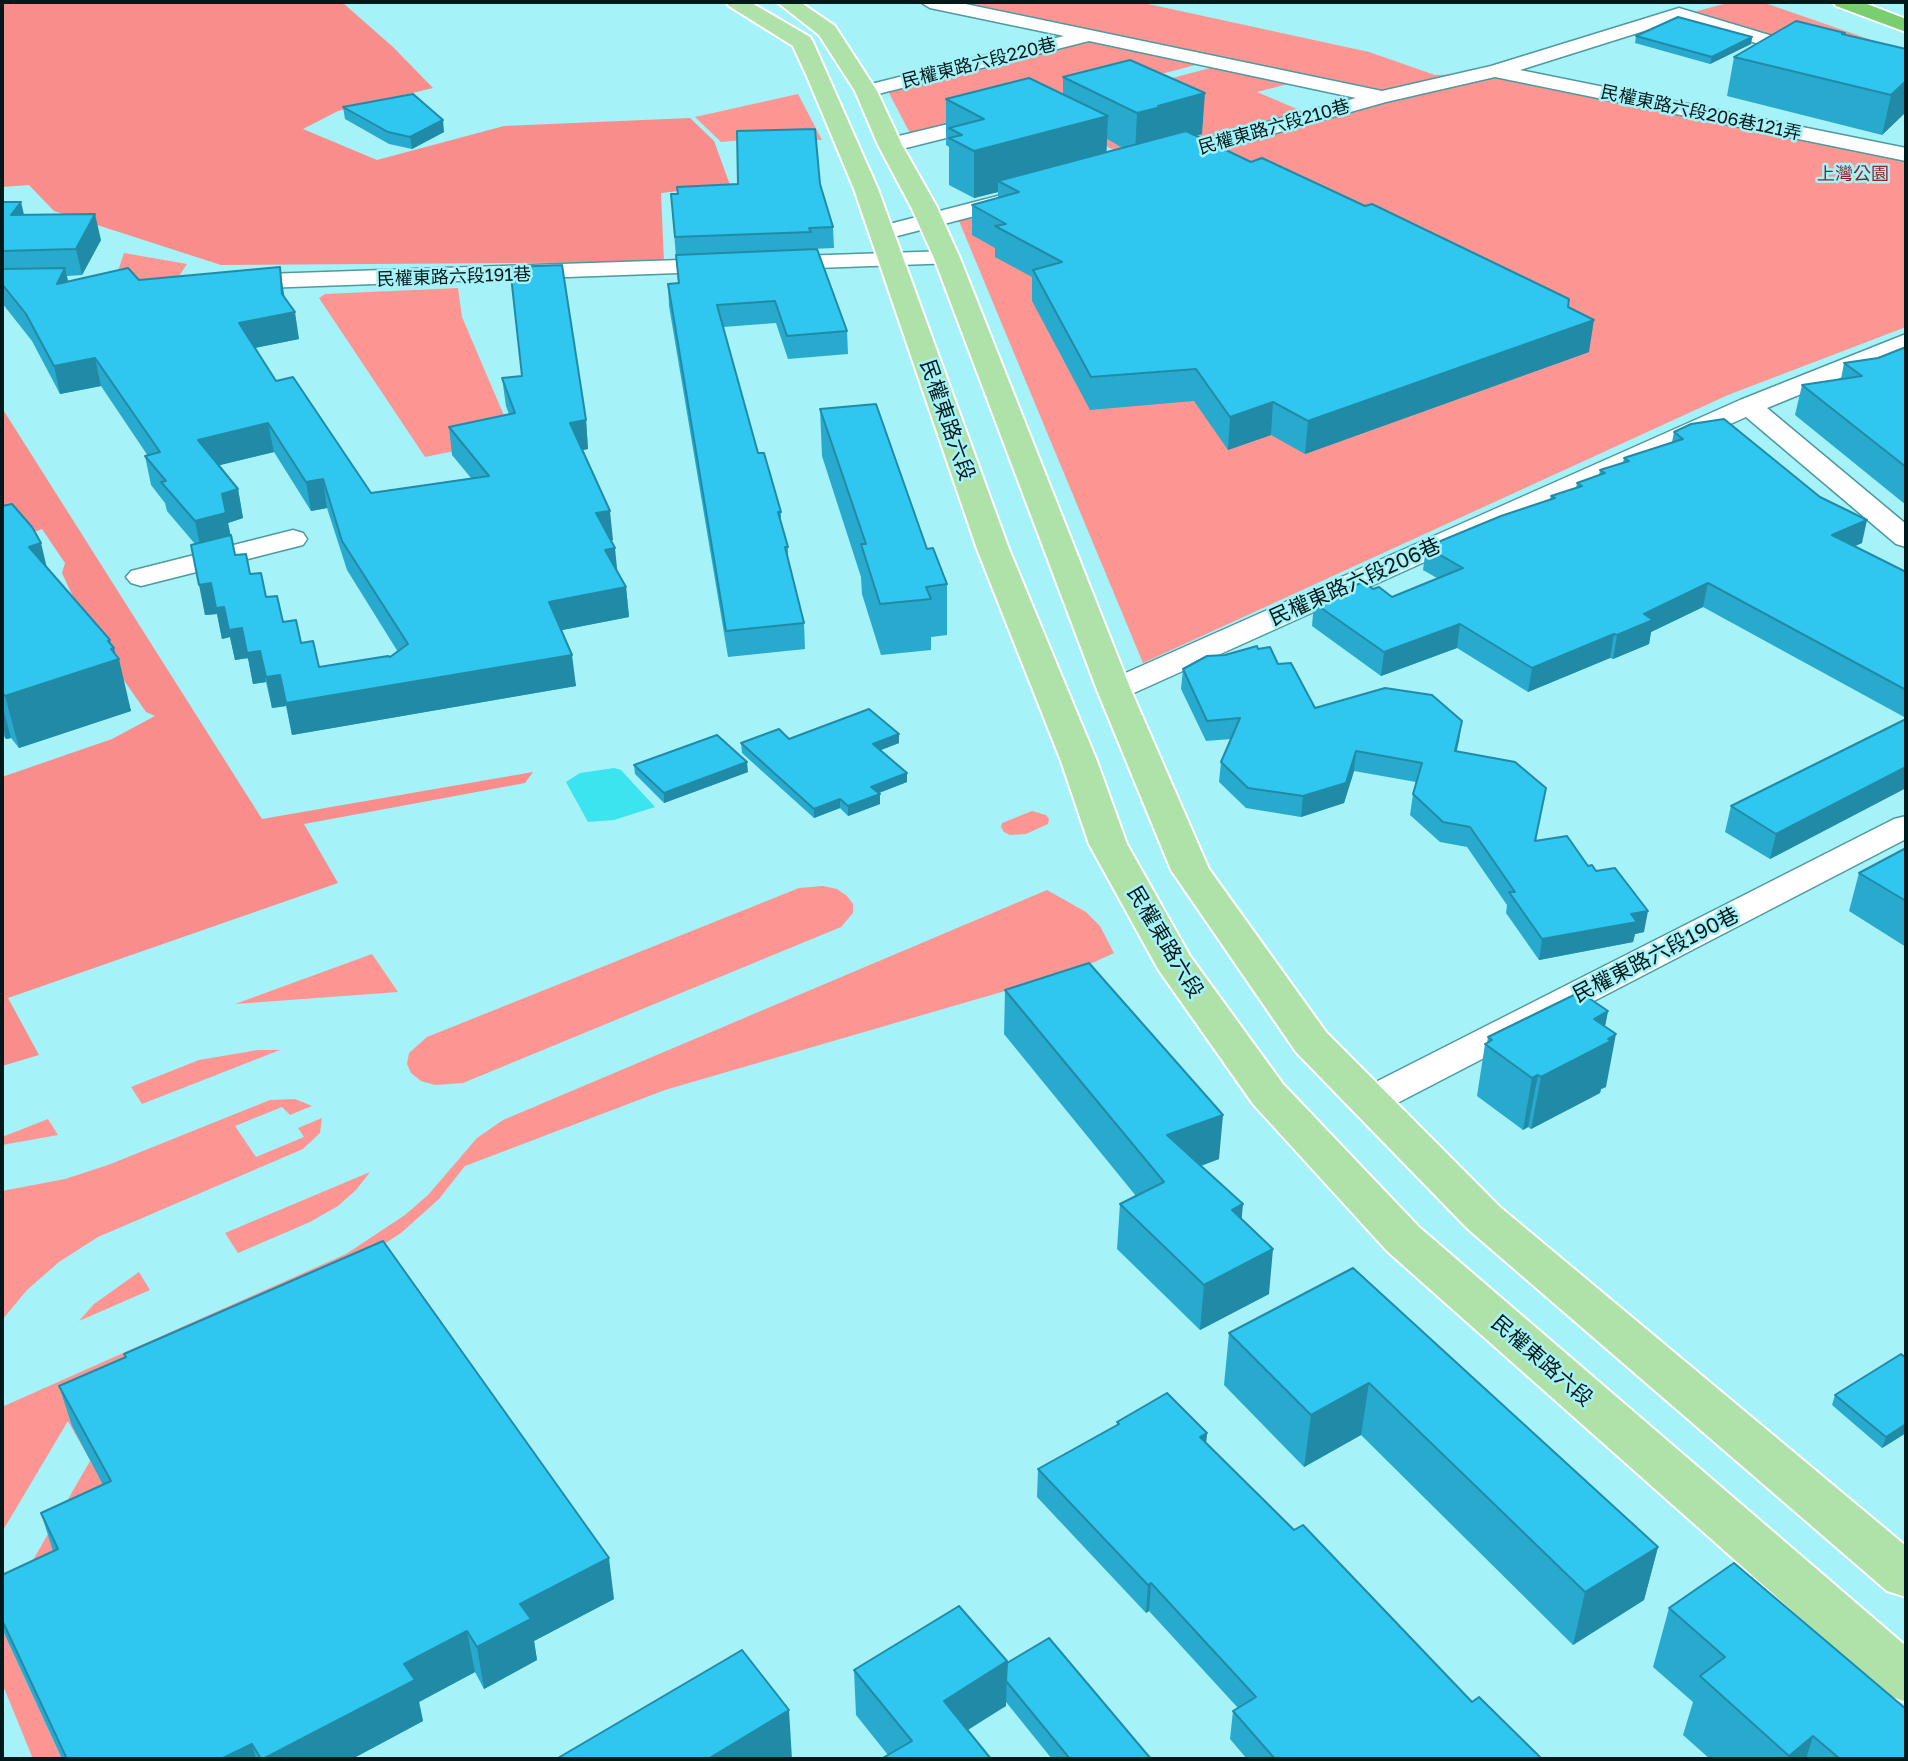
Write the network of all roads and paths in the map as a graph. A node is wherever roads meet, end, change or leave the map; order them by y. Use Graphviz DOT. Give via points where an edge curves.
graph roads {
  1 [pos="736,2"];
  2 [pos="787,2"];
  3 [pos="930,2"];
  4 [pos="1843,2"];
  5 [pos="1906,26"];
  6 [pos="1093,35"];
  7 [pos="1824,57"];
  8 [pos="1217,61"];
  9 [pos="1496,71"];
  10 [pos="1163,75"];
  11 [pos="866,91"];
  12 [pos="1382,97"];
  13 [pos="1015,113"];
  14 [pos="890,145"];
  15 [pos="1906,155"];
  16 [pos="1148,162"];
  17 [pos="1043,191"];
  18 [pos="931,221"];
  19 [pos="887,247"];
  20 [pos="947,258"];
  21 [pos="214,283"];
  22 [pos="1906,342"];
  23 [pos="1749,406"];
  24 [pos="1906,538"];
  25 [pos="293,539"];
  26 [pos="141,577"];
  27 [pos="1114,690"];
  28 [pos="1906,826"];
  29 [pos="1368,1101"];
  30 [pos="1906,1576"];
  31 [pos="1906,1679"];
  1 -- 19 [label="main road, 民權東路六段" via="802,42"];
  2 -- 11 [label="main road" via="827,31"];
  3 -- 6 [label="street"];
  4 -- 5 [label="highway"];
  6 -- 8 [label="street"];
  6 -- 11 [label="street, 民權東路六段220巷"];
  7 -- 9 [label="street, 民權東路六段210巷" via="1679,14"];
  8 -- 10 [label="street"];
  8 -- 12 [label="street"];
  9 -- 12 [label="street, 民權東路六段210巷"];
  9 -- 15 [label="street, 民權東路六段206巷121弄"];
  11 -- 14 [label="main road"];
  12 -- 16 [label="street, 民權東路六段210巷"];
  13 -- 14 [label="street"];
  14 -- 18 [label="main road"];
  17 -- 18 [label="street"];
  18 -- 19 [label="street"];
  18 -- 20 [label="main road"];
  19 -- 20 [label="street, 民權東路六段191巷"];
  19 -- 21 [label="street, 民權東路六段191巷"];
  19 -- 31 [label="main road, 民權東路六段" via="993,549 1108,844 1178,969 1268,1094 1403,1239"];
  20 -- 27 [label="main road"];
  22 -- 23 [label="street, 民權東路六段206巷"];
  23 -- 24 [label="street"];
  23 -- 27 [label="street, 民權東路六段206巷"];
  25 -- 26 [label="street"];
  27 -- 29 [label="main road" via="1191,870 1311,1042"];
  28 -- 29 [label="street, 民權東路六段190巷"];
  29 -- 30 [label="main road" via="1484,1218"];
}
